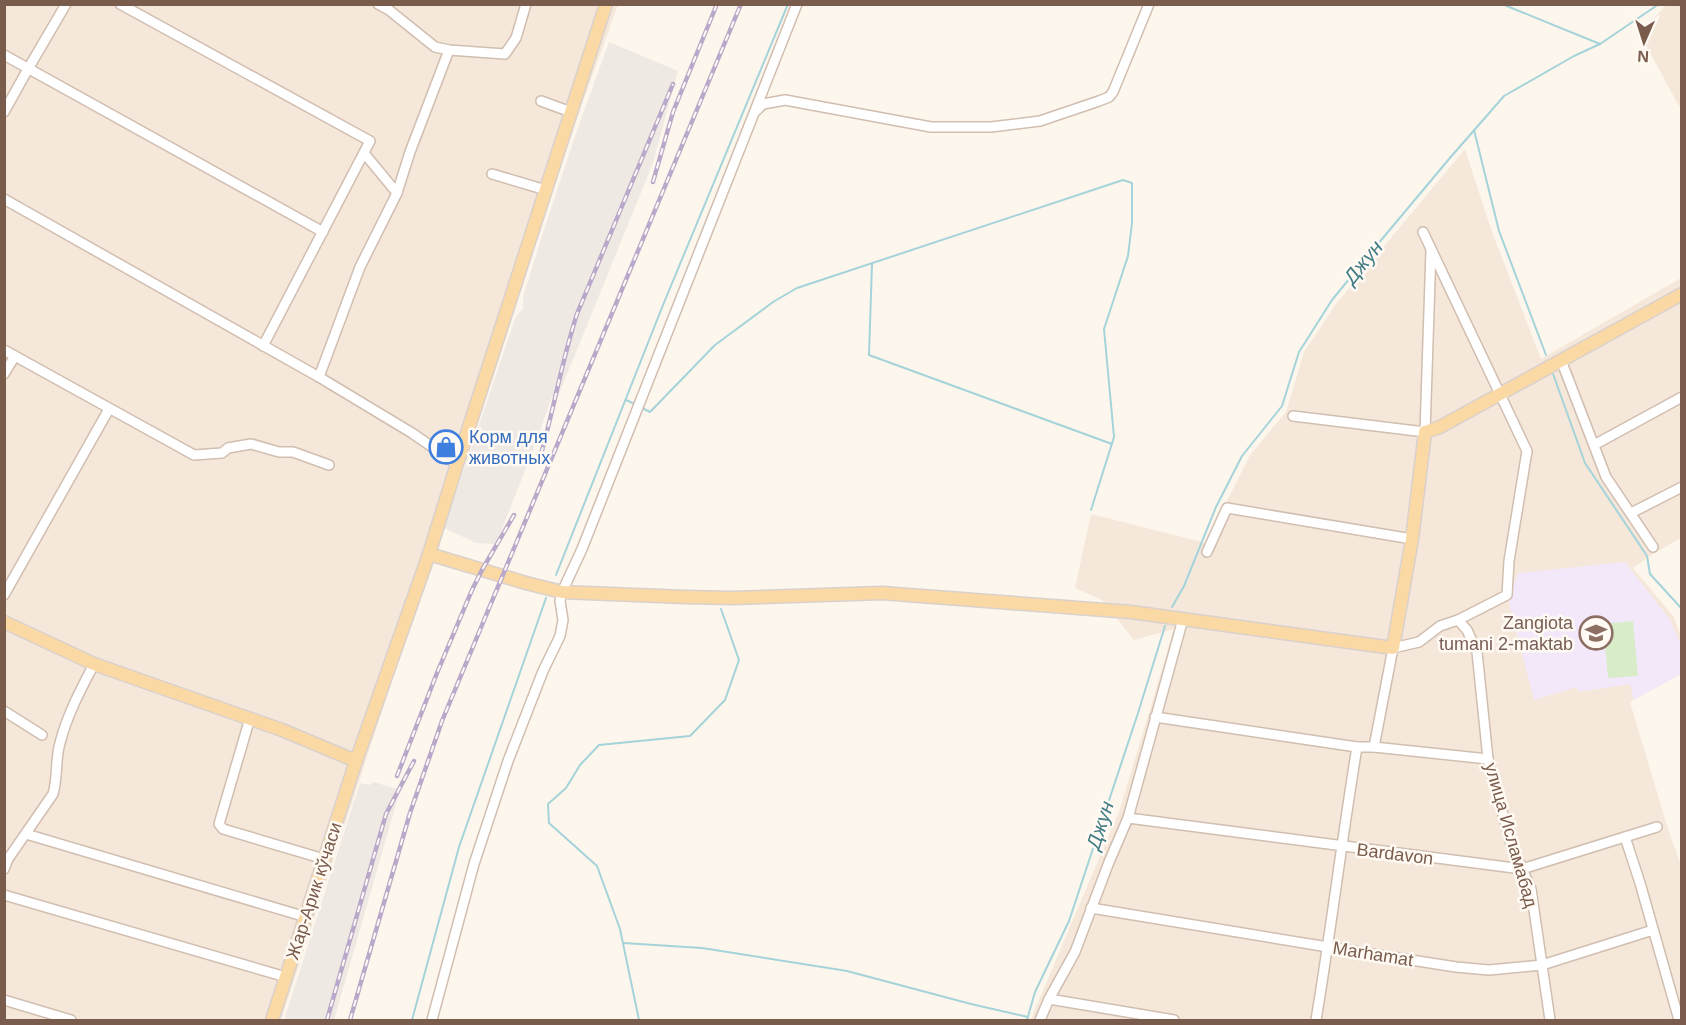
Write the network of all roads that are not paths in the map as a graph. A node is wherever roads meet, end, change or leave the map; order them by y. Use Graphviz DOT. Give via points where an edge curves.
graph roads {
  1 [pos="66,4"];
  2 [pos="120,4"];
  3 [pos="378,4"];
  4 [pos="526,4"];
  5 [pos="606,4"];
  6 [pos="797,4"];
  7 [pos="1149,4"];
  8 [pos="390,7"];
  9 [pos="449,50"];
  10 [pos="4,55"];
  11 [pos="28,69"];
  12 [pos="762,94"];
  13 [pos="785,100"];
  14 [pos="540,101"];
  15 [pos="4,112"];
  16 [pos="571,112"];
  17 [pos="754,112"];
  18 [pos="364,153"];
  19 [pos="492,174"];
  20 [pos="546,189"];
  21 [pos="397,193"];
  22 [pos="4,199"];
  23 [pos="323,232"];
  24 [pos="1423,232"];
  25 [pos="1431,248"];
  26 [pos="1682,294"];
  27 [pos="263,346"];
  28 [pos="4,350"];
  29 [pos="15,356"];
  30 [pos="1561,360"];
  31 [pos="4,374"];
  32 [pos="319,378"];
  33 [pos="1499,394"];
  34 [pos="1682,397"];
  35 [pos="110,409"];
  36 [pos="1293,416"];
  37 [pos="1425,432"];
  38 [pos="1594,445"];
  39 [pos="456,464"];
  40 [pos="329,465"];
  41 [pos="1682,487"];
  42 [pos="1631,513"];
  43 [pos="1412,539"];
  44 [pos="1653,547"];
  45 [pos="1207,552"];
  46 [pos="429,554"];
  47 [pos="562,591"];
  48 [pos="4,595"];
  49 [pos="1183,619"];
  50 [pos="1458,620"];
  51 [pos="4,622"];
  52 [pos="1393,648"];
  53 [pos="94,664"];
  54 [pos="4,711"];
  55 [pos="1155,717"];
  56 [pos="249,718"];
  57 [pos="42,735"];
  58 [pos="1357,747"];
  59 [pos="1374,747"];
  60 [pos="1488,759"];
  61 [pos="356,761"];
  62 [pos="1128,818"];
  63 [pos="1657,827"];
  64 [pos="27,834"];
  65 [pos="1625,837"];
  66 [pos="1341,847"];
  67 [pos="6,858"];
  68 [pos="324,860"];
  69 [pos="4,869"];
  70 [pos="1522,869"];
  71 [pos="4,895"];
  72 [pos="1091,908"];
  73 [pos="306,917"];
  74 [pos="1653,930"];
  75 [pos="1328,947"];
  76 [pos="1542,965"];
  77 [pos="286,977"];
  78 [pos="1049,999"];
  79 [pos="4,1000"];
  80 [pos="70,1020"];
  81 [pos="272,1020"];
  82 [pos="432,1020"];
  83 [pos="1040,1020"];
  84 [pos="1174,1020"];
  85 [pos="1316,1020"];
  86 [pos="1550,1020"];
  87 [pos="1679,1020"];
  1 -- 11 [label="street"];
  2 -- 18 [label="street" via="370,141"];
  3 -- 8 [label="street"];
  4 -- 9 [label="street" via="516,38 505,54"];
  5 -- 16 [label="main road, Жар-Арик кўчаси"];
  6 -- 12 [label="street"];
  7 -- 13 [label="street" via="1109,97 1040,121 991,127 932,127"];
  8 -- 9 [label="street" via="435,47"];
  9 -- 21 [label="street"];
  10 -- 11 [label="street"];
  11 -- 15 [label="street"];
  11 -- 23 [label="street"];
  12 -- 13 [label="street"];
  12 -- 17 [label="street"];
  13 -- 17 [label="street" via="764,104"];
  14 -- 16 [label="street"];
  16 -- 20 [label="main road, Жар-Арик кўчаси"];
  17 -- 47 [label="street"];
  18 -- 21 [label="street"];
  18 -- 23 [label="street"];
  19 -- 20 [label="street"];
  20 -- 39 [label="main road, Жар-Арик кўчаси"];
  21 -- 32 [label="street" via="360,267"];
  22 -- 27 [label="street"];
  23 -- 27 [label="street"];
  24 -- 25 [label="street"];
  25 -- 33 [label="street"];
  25 -- 37 [label="street"];
  26 -- 30 [label="main road"];
  27 -- 32 [label="street"];
  28 -- 29 [label="street"];
  29 -- 31 [label="street"];
  29 -- 35 [label="street"];
  30 -- 33 [label="main road"];
  30 -- 38 [label="street"];
  32 -- 39 [label="street"];
  33 -- 37 [label="main road"];
  33 -- 50 [label="street" via="1527,452 1509,561 1508,595"];
  34 -- 38 [label="street"];
  35 -- 40 [label="street" via="194,455 222,453 251,444 293,452"];
  35 -- 48 [label="street"];
  36 -- 37 [label="street"];
  37 -- 43 [label="main road"];
  38 -- 42 [label="street" via="1606,477"];
  39 -- 46 [label="main road, Жар-Арик кўчаси"];
  41 -- 42 [label="street"];
  42 -- 44 [label="street"];
  43 -- 45 [label="street" via="1227,508"];
  43 -- 52 [label="main road"];
  46 -- 47 [label="main road"];
  46 -- 61 [label="main road, Жар-Арик кўчаси"];
  47 -- 49 [label="main road" via="732,598 882,593"];
  47 -- 82 [label="street" via="560,636 508,761 474,864"];
  49 -- 52 [label="main road"];
  49 -- 55 [label="street"];
  50 -- 52 [label="street" via="1440,626 1419,642"];
  50 -- 60 [label="street, улица Исламабад" via="1478,652"];
  51 -- 53 [label="main road"];
  52 -- 59 [label="street"];
  53 -- 56 [label="main road"];
  53 -- 64 [label="street" via="59,744 53,795"];
  54 -- 57 [label="street"];
  55 -- 58 [label="street"];
  55 -- 62 [label="street"];
  56 -- 61 [label="main road"];
  56 -- 68 [label="street" via="220,827"];
  58 -- 59 [label="street"];
  58 -- 66 [label="street"];
  59 -- 60 [label="street"];
  60 -- 70 [label="street, улица Исламабад" via="1511,844"];
  61 -- 68 [label="main road, Жар-Арик кўчаси"];
  62 -- 66 [label="street, Bardavon"];
  62 -- 72 [label="street"];
  63 -- 65 [label="street, Bardavon"];
  64 -- 67 [label="street"];
  64 -- 73 [label="street"];
  65 -- 70 [label="street, Bardavon"];
  65 -- 74 [label="street"];
  66 -- 70 [label="street, Bardavon"];
  66 -- 75 [label="street"];
  67 -- 69 [label="street"];
  68 -- 73 [label="main road, Жар-Арик кўчаси"];
  70 -- 76 [label="street, улица Исламабад" via="1531,889"];
  71 -- 77 [label="street"];
  72 -- 75 [label="street, Marhamat"];
  72 -- 78 [label="street" via="1075,952"];
  73 -- 77 [label="main road, Жар-Арик кўчаси"];
  74 -- 76 [label="street, Marhamat"];
  74 -- 87 [label="street"];
  75 -- 76 [label="street, Marhamat" via="1489,970"];
  75 -- 85 [label="street"];
  76 -- 86 [label="street, улица Исламабад"];
  77 -- 81 [label="main road, Жар-Арик кўчаси"];
  78 -- 83 [label="street"];
  78 -- 84 [label="street"];
  79 -- 80 [label="street"];
}
